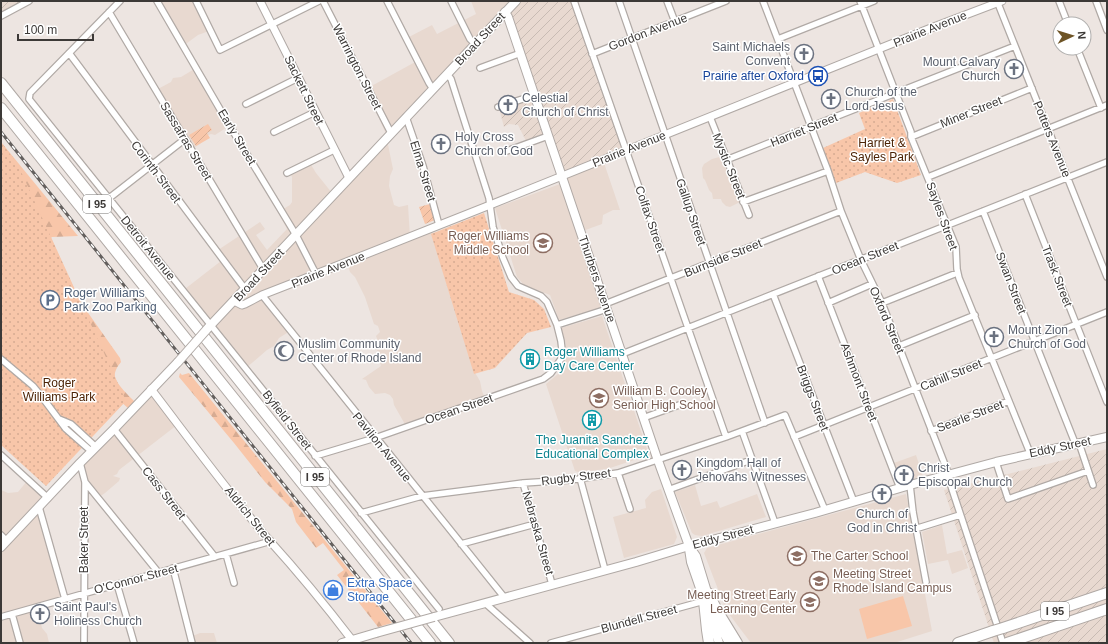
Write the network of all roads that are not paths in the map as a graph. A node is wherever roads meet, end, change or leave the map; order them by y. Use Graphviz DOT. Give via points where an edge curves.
graph roads {
  1 [pos="29,1"];
  2 [pos="120,1"];
  3 [pos="157,1"];
  4 [pos="196,1"];
  5 [pos="260,1"];
  6 [pos="319,1"];
  7 [pos="323,1"];
  8 [pos="387,1"];
  9 [pos="451,1"];
  10 [pos="516,1"];
  11 [pos="574,1"];
  12 [pos="619,1"];
  13 [pos="667,1"];
  14 [pos="726,1"];
  15 [pos="763,1"];
  16 [pos="874,1"];
  17 [pos="1059,1"];
  18 [pos="1096,1"];
  19 [pos="999,2"];
  20 [pos="861,3"];
  21 [pos="109,12"];
  22 [pos="506,12"];
  23 [pos="1,16"];
  24 [pos="1065,16"];
  25 [pos="674,22"];
  26 [pos="272,25"];
  27 [pos="1107,30"];
  28 [pos="631,39"];
  29 [pos="778,39"];
  30 [pos="476,44"];
  31 [pos="1015,46"];
  32 [pos="880,49"];
  33 [pos="69,53"];
  34 [pos="521,53"];
  35 [pos="592,54"];
  36 [pos="1080,56"];
  37 [pos="480,68"];
  38 [pos="447,74"];
  39 [pos="298,78"];
  40 [pos="1,83"];
  41 [pos="794,83"];
  42 [pos="1032,88"];
  43 [pos="433,89"];
  44 [pos="896,93"];
  45 [pos="535,95"];
  46 [pos="246,104"];
  47 [pos="1107,105"];
  48 [pos="498,107"];
  49 [pos="1,108"];
  50 [pos="1101,108"];
  51 [pos="315,112"];
  52 [pos="406,117"];
  53 [pos="710,117"];
  54 [pos="812,127"];
  55 [pos="1048,128"];
  56 [pos="274,132"];
  57 [pos="391,133"];
  58 [pos="665,135"];
  59 [pos="548,136"];
  60 [pos="911,137"];
  61 [pos="185,139"];
  62 [pos="334,150"];
  63 [pos="507,151"];
  64 [pos="626,151"];
  65 [pos="726,160"];
  66 [pos="1107,162"];
  67 [pos="151,164"];
  68 [pos="828,170"];
  69 [pos="287,173"];
  70 [pos="562,176"];
  71 [pos="928,176"];
  72 [pos="349,178"];
  73 [pos="1068,178"];
  74 [pos="1025,194"];
  75 [pos="108,198"];
  76 [pos="743,202"];
  77 [pos="490,206"];
  78 [pos="841,211"];
  79 [pos="983,211"];
  80 [pos="749,215"];
  81 [pos="439,225"];
  82 [pos="947,225"];
  83 [pos="296,235"];
  84 [pos="861,260"];
  85 [pos="709,263"];
  86 [pos="263,269"];
  87 [pos="957,273"];
  88 [pos="316,274"];
  89 [pos="818,276"];
  90 [pos="1107,277"];
  91 [pos="670,279"];
  92 [pos="872,284"];
  93 [pos="245,289"];
  94 [pos="773,294"];
  95 [pos="259,297"];
  96 [pos="236,299"];
  97 [pos="828,303"];
  98 [pos="882,303"];
  99 [pos="606,307"];
  100 [pos="1107,312"];
  101 [pos="726,313"];
  102 [pos="975,316"];
  103 [pos="1076,324"];
  104 [pos="557,325"];
  105 [pos="210,326"];
  106 [pos="688,329"];
  107 [pos="1034,341"];
  108 [pos="899,346"];
  109 [pos="622,354"];
  110 [pos="992,358"];
  111 [pos="1,359"];
  112 [pos="152,389"];
  113 [pos="916,389"];
  114 [pos="1009,401"];
  115 [pos="1107,402"];
  116 [pos="679,405"];
  117 [pos="869,407"];
  118 [pos="644,418"];
  119 [pos="764,423"];
  120 [pos="824,425"];
  121 [pos="114,429"];
  122 [pos="742,431"];
  123 [pos="931,431"];
  124 [pos="726,437"];
  125 [pos="794,437"];
  126 [pos="1107,437"];
  127 [pos="375,438"];
  128 [pos="1077,443"];
  129 [pos="93,449"];
  130 [pos="1030,453"];
  131 [pos="1,455"];
  132 [pos="315,456"];
  133 [pos="658,460"];
  134 [pos="751,460"];
  135 [pos="996,462"];
  136 [pos="80,463"];
  137 [pos="1088,471"];
  138 [pos="618,473"];
  139 [pos="948,475"];
  140 [pos="580,478"];
  141 [pos="85,482"];
  142 [pos="523,483"];
  143 [pos="910,485"];
  144 [pos="1093,485"];
  145 [pos="900,488"];
  146 [pos="668,490"];
  147 [pos="422,496"];
  148 [pos="48,498"];
  149 [pos="854,502"];
  150 [pos="39,507"];
  151 [pos="630,509"];
  152 [pos="825,510"];
  153 [pos="361,513"];
  154 [pos="960,514"];
  155 [pos="775,523"];
  156 [pos="535,524"];
  157 [pos="915,529"];
  158 [pos="4,538"];
  159 [pos="271,541"];
  160 [pos="460,544"];
  161 [pos="689,546"];
  162 [pos="1,547"];
  163 [pos="226,554"];
  164 [pos="215,557"];
  165 [pos="173,568"];
  166 [pos="605,570"];
  167 [pos="158,572"];
  168 [pos="926,582"];
  169 [pos="234,583"];
  170 [pos="117,584"];
  171 [pos="552,584"];
  172 [pos="84,593"];
  173 [pos="1107,593"];
  174 [pos="504,597"];
  175 [pos="706,597"];
  176 [pos="65,599"];
  177 [pos="485,603"];
  178 [pos="438,609"];
  179 [pos="1107,609"];
  180 [pos="12,614"];
  181 [pos="1,617"];
  182 [pos="436,628"];
  183 [pos="420,631"];
  184 [pos="1024,637"];
  185 [pos="352,640"];
  186 [pos="20,643"];
  187 [pos="84,643"];
  188 [pos="134,643"];
  189 [pos="192,643"];
  190 [pos="342,643"];
  191 [pos="426,643"];
  192 [pos="430,643"];
  193 [pos="448,643"];
  194 [pos="453,643"];
  195 [pos="530,643"];
  196 [pos="552,643"];
  197 [pos="709,643"];
  198 [pos="719,643"];
  199 [pos="729,643"];
  200 [pos="737,643"];
  201 [pos="958,643"];
  202 [pos="1003,643"];
  203 [pos="1007,643"];
  204 [pos="1011,643"];
  1 -- 23 [label="street"];
  2 -- 21 [label="street"];
  3 -- 83 [label="street, Early Street"];
  4 -- 26 [label="street" via="220,50"];
  5 -- 26 [label="street, Sackett Street"];
  6 -- 26 [label="street"];
  7 -- 57 [label="street, Warrington Street"];
  8 -- 43 [label="street"];
  9 -- 30 [label="street" via="470,39"];
  10 -- 22 [label="main road, Broad Street"];
  11 -- 35 [label="street, Colfax Street"];
  12 -- 28 [label="street, Gallup Street"];
  13 -- 25 [label="street"];
  14 -- 25 [label="street, Gordon Avenue"];
  15 -- 29 [label="street, Oxford Street"];
  16 -- 20 [label="street"];
  17 -- 24 [label="street"];
  18 -- 27 [label="street"];
  19 -- 31 [label="street, Potters Avenue"];
  19 -- 32 [label="street, Prairie Avenue"];
  20 -- 29 [label="street"];
  20 -- 32 [label="street, Sayles Street"];
  21 -- 33 [label="street"];
  21 -- 61 [label="street, Sassafras Street"];
  22 -- 30 [label="main road, Broad Street"];
  22 -- 34 [label="main road, Thurbers Avenue"];
  25 -- 28 [label="street, Gordon Avenue"];
  26 -- 39 [label="street, Sackett Street"];
  28 -- 35 [label="street, Gordon Avenue"];
  28 -- 58 [label="street, Gallup Street"];
  29 -- 41 [label="street, Oxford Street"];
  30 -- 38 [label="main road, Broad Street"];
  31 -- 42 [label="street, Potters Avenue"];
  31 -- 44 [label="street, Harriet Street"];
  32 -- 41 [label="street, Prairie Avenue"];
  32 -- 44 [label="street, Sayles Street"];
  33 -- 67 [label="street, Corinth Street"];
  33 -- 75 [label="street, Detroit Avenue" via="36,86 29,99"];
  34 -- 37 [label="street"];
  34 -- 45 [label="main road, Thurbers Avenue"];
  35 -- 64 [label="street, Colfax Street"];
  36 -- 50 [label="street"];
  38 -- 43 [label="main road, Broad Street"];
  38 -- 77 [label="street, Ocean Street" via="451,79"];
  39 -- 46 [label="street"];
  39 -- 51 [label="street, Sackett Street"];
  40 -- 182 [label="highway, I 95"];
  41 -- 53 [label="street, Prairie Avenue"];
  41 -- 54 [label="street, Oxford Street"];
  42 -- 55 [label="street, Potters Avenue"];
  42 -- 60 [label="street, Miner Street"];
  43 -- 52 [label="main road, Broad Street"];
  44 -- 54 [label="street, Harriet Street"];
  44 -- 60 [label="street, Sayles Street"];
  45 -- 48 [label="street"];
  45 -- 59 [label="main road, Thurbers Avenue"];
  47 -- 50 [label="street"];
  49 -- 183 [label="highway, I 95"];
  50 -- 55 [label="street"];
  51 -- 56 [label="street"];
  51 -- 62 [label="street, Sackett Street"];
  52 -- 57 [label="main road, Broad Street"];
  52 -- 81 [label="street, Elma Street"];
  53 -- 58 [label="street, Prairie Avenue"];
  53 -- 65 [label="street, Mystic Street"];
  54 -- 65 [label="street, Harriet Street"];
  54 -- 68 [label="street, Oxford Street"];
  55 -- 71 [label="street"];
  55 -- 73 [label="street, Potters Avenue"];
  57 -- 72 [label="main road, Broad Street"];
  58 -- 64 [label="street, Prairie Avenue"];
  58 -- 85 [label="street, Gallup Street"];
  59 -- 63 [label="street"];
  59 -- 70 [label="main road, Thurbers Avenue"];
  60 -- 71 [label="street, Sayles Street"];
  61 -- 67 [label="street"];
  61 -- 86 [label="street, Sassafras Street"];
  62 -- 69 [label="street"];
  62 -- 72 [label="street, Sackett Street"];
  64 -- 70 [label="street, Prairie Avenue"];
  64 -- 91 [label="street, Colfax Street"];
  65 -- 76 [label="street, Mystic Street"];
  66 -- 73 [label="street, Ocean Street"];
  67 -- 75 [label="street"];
  67 -- 93 [label="street, Corinth Street"];
  68 -- 76 [label="street"];
  68 -- 78 [label="street, Oxford Street"];
  70 -- 77 [label="street, Prairie Avenue"];
  70 -- 99 [label="main road, Thurbers Avenue"];
  71 -- 82 [label="street, Sayles Street"];
  72 -- 83 [label="main road, Broad Street"];
  73 -- 74 [label="street, Ocean Street"];
  73 -- 90 [label="street, Potters Avenue"];
  74 -- 79 [label="street, Ocean Street"];
  74 -- 103 [label="street, Trask Street"];
  75 -- 105 [label="street, Detroit Avenue"];
  76 -- 80 [label="street, Mystic Street"];
  77 -- 81 [label="street, Prairie Avenue"];
  77 -- 104 [label="street, Ocean Street" via="493,227 511,277 518,286 541,296 547,302"];
  78 -- 84 [label="street, Oxford Street"];
  78 -- 85 [label="street, Burnside Street"];
  79 -- 82 [label="street, Ocean Street"];
  79 -- 107 [label="street, Swan Street"];
  81 -- 88 [label="street, Prairie Avenue"];
  82 -- 84 [label="street, Ocean Street"];
  82 -- 87 [label="street, Sayles Street" via="956,247"];
  83 -- 86 [label="main road, Broad Street"];
  83 -- 88 [label="street, Early Street"];
  84 -- 89 [label="street, Ocean Street"];
  84 -- 92 [label="street, Oxford Street"];
  85 -- 91 [label="street, Burnside Street"];
  85 -- 101 [label="street, Gallup Street"];
  86 -- 93 [label="main road, Broad Street"];
  87 -- 98 [label="street"];
  87 -- 102 [label="street, Sayles Street"];
  88 -- 95 [label="street, Prairie Avenue"];
  89 -- 94 [label="street, Ocean Street"];
  89 -- 97 [label="street, Ashmont Street"];
  91 -- 99 [label="street, Burnside Street"];
  91 -- 106 [label="street, Colfax Street"];
  92 -- 97 [label="street"];
  92 -- 98 [label="street, Oxford Street"];
  93 -- 96 [label="main road, Broad Street"];
  94 -- 101 [label="street, Ocean Street"];
  94 -- 120 [label="street, Briggs Street"];
  95 -- 96 [label="street, Prairie Avenue"];
  95 -- 127 [label="street, Pavilion Avenue"];
  96 -- 105 [label="main road, Broad Street"];
  97 -- 117 [label="street, Ashmont Street"];
  98 -- 108 [label="street, Oxford Street"];
  99 -- 104 [label="street, Burnside Street"];
  99 -- 109 [label="main road, Thurbers Avenue"];
  100 -- 103 [label="street, Cahill Street"];
  101 -- 106 [label="street, Ocean Street"];
  101 -- 119 [label="street, Gallup Street"];
  102 -- 108 [label="street"];
  102 -- 110 [label="street, Sayles Street"];
  103 -- 107 [label="street, Cahill Street"];
  103 -- 115 [label="street, Trask Street"];
  104 -- 127 [label="street, Ocean Street" via="561,341 561,359 543,379"];
  105 -- 112 [label="main road, Broad Street, bridge"];
  105 -- 132 [label="street, Byfield Street"];
  106 -- 109 [label="street, Ocean Street"];
  106 -- 124 [label="street, Colfax Street"];
  107 -- 110 [label="street, Cahill Street"];
  107 -- 128 [label="street, Swan Street"];
  108 -- 113 [label="street, Oxford Street"];
  109 -- 118 [label="main road, Thurbers Avenue"];
  110 -- 113 [label="street, Cahill Street"];
  110 -- 114 [label="street, Sayles Street"];
  111 -- 129 [label="street" via="33,386 59,419 71,424"];
  112 -- 121 [label="main road, Broad Street"];
  112 -- 159 [label="street, Aldrich Street"];
  113 -- 117 [label="street, Cahill Street"];
  113 -- 123 [label="street, Oxford Street"];
  114 -- 123 [label="street, Searle Street"];
  114 -- 130 [label="street, Sayles Street"];
  116 -- 118 [label="street"];
  117 -- 120 [label="street, Cahill Street"];
  117 -- 145 [label="street, Ashmont Street"];
  118 -- 133 [label="main road, Thurbers Avenue"];
  119 -- 122 [label="street, Rugby Street"];
  119 -- 125 [label="street, Rugby Street" via="785,415"];
  120 -- 125 [label="street, Cahill Street"];
  120 -- 149 [label="street, Briggs Street"];
  121 -- 129 [label="main road, Broad Street"];
  121 -- 164 [label="street, Cass Street"];
  122 -- 124 [label="street, Rugby Street"];
  122 -- 134 [label="street"];
  123 -- 139 [label="street, Oxford Street"];
  124 -- 133 [label="street, Rugby Street"];
  125 -- 152 [label="street"];
  126 -- 128 [label="main road, Eddy Street"];
  127 -- 132 [label="street, Ocean Street"];
  127 -- 147 [label="street, Pavilion Avenue"];
  128 -- 130 [label="main road, Eddy Street"];
  128 -- 137 [label="street, Swan Street"];
  129 -- 136 [label="main road, Broad Street"];
  130 -- 135 [label="main road, Eddy Street"];
  131 -- 148 [label="street"];
  132 -- 153 [label="street, Byfield Street"];
  133 -- 138 [label="street, Rugby Street"];
  133 -- 146 [label="main road, Thurbers Avenue"];
  134 -- 146 [label="street"];
  134 -- 155 [label="street"];
  135 -- 137 [label="street" via="1008,499"];
  135 -- 139 [label="main road, Eddy Street"];
  136 -- 141 [label="street, Baker Street"];
  136 -- 148 [label="main road, Broad Street"];
  137 -- 144 [label="street, Swan Street"];
  138 -- 140 [label="street, Rugby Street"];
  138 -- 151 [label="street"];
  139 -- 143 [label="main road, Eddy Street"];
  139 -- 154 [label="street, Oxford Street"];
  140 -- 142 [label="street, Rugby Street"];
  140 -- 166 [label="street"];
  141 -- 167 [label="street"];
  141 -- 172 [label="street, Baker Street"];
  142 -- 147 [label="street, Rugby Street"];
  142 -- 156 [label="street, Nebraska Street"];
  143 -- 145 [label="main road, Eddy Street"];
  143 -- 157 [label="street"];
  145 -- 149 [label="main road, Eddy Street"];
  146 -- 161 [label="main road, Thurbers Avenue"];
  147 -- 153 [label="street, Rugby Street"];
  147 -- 160 [label="street, Pavilion Avenue"];
  148 -- 150 [label="main road, Broad Street"];
  149 -- 152 [label="main road, Eddy Street"];
  150 -- 158 [label="main road, Broad Street"];
  150 -- 176 [label="street"];
  152 -- 155 [label="main road, Eddy Street"];
  153 -- 178 [label="street, Byfield Street"];
  154 -- 157 [label="street"];
  154 -- 202 [label="street, Oxford Street"];
  155 -- 161 [label="main road, Eddy Street"];
  156 -- 160 [label="street"];
  156 -- 171 [label="street, Nebraska Street"];
  157 -- 168 [label="street"];
  158 -- 162 [label="main road, Broad Street"];
  159 -- 163 [label="street, O'Connor Street"];
  159 -- 185 [label="street, Aldrich Street"];
  160 -- 174 [label="street, Pavilion Avenue"];
  161 -- 166 [label="main road, Eddy Street"];
  161 -- 175 [label="main road, Thurbers Avenue" via="696,556"];
  163 -- 164 [label="street, O'Connor Street"];
  163 -- 169 [label="street"];
  164 -- 165 [label="street, O'Connor Street"];
  165 -- 167 [label="street, O'Connor Street"];
  165 -- 189 [label="street"];
  166 -- 171 [label="main road, Eddy Street"];
  167 -- 170 [label="street, O'Connor Street"];
  170 -- 172 [label="street, O'Connor Street"];
  170 -- 188 [label="street"];
  171 -- 174 [label="main road, Eddy Street"];
  172 -- 176 [label="street, O'Connor Street"];
  172 -- 187 [label="street, Baker Street"];
  173 -- 201 [label="highway, I 95, bridge"];
  174 -- 177 [label="main road, Eddy Street"];
  175 -- 196 [label="street, Blundell Street"];
  175 -- 197 [label="highway" via="706,630"];
  175 -- 198 [label="main road, Thurbers Avenue"];
  175 -- 199 [label="main road, Thurbers Avenue"];
  175 -- 200 [label="highway"];
  176 -- 180 [label="street, O'Connor Street"];
  177 -- 185 [label="main road, Eddy Street, bridge"];
  177 -- 195 [label="street"];
  179 -- 184 [label="highway, I 95"];
  180 -- 181 [label="street, O'Connor Street"];
  180 -- 186 [label="street"];
  182 -- 193 [label="highway, I 95"];
  182 -- 194 [label="highway"];
  183 -- 191 [label="highway"];
  183 -- 192 [label="highway, I 95"];
  184 -- 203 [label="highway, I 95"];
  184 -- 204 [label="highway"];
  185 -- 190 [label="main road, Eddy Street"];
}
